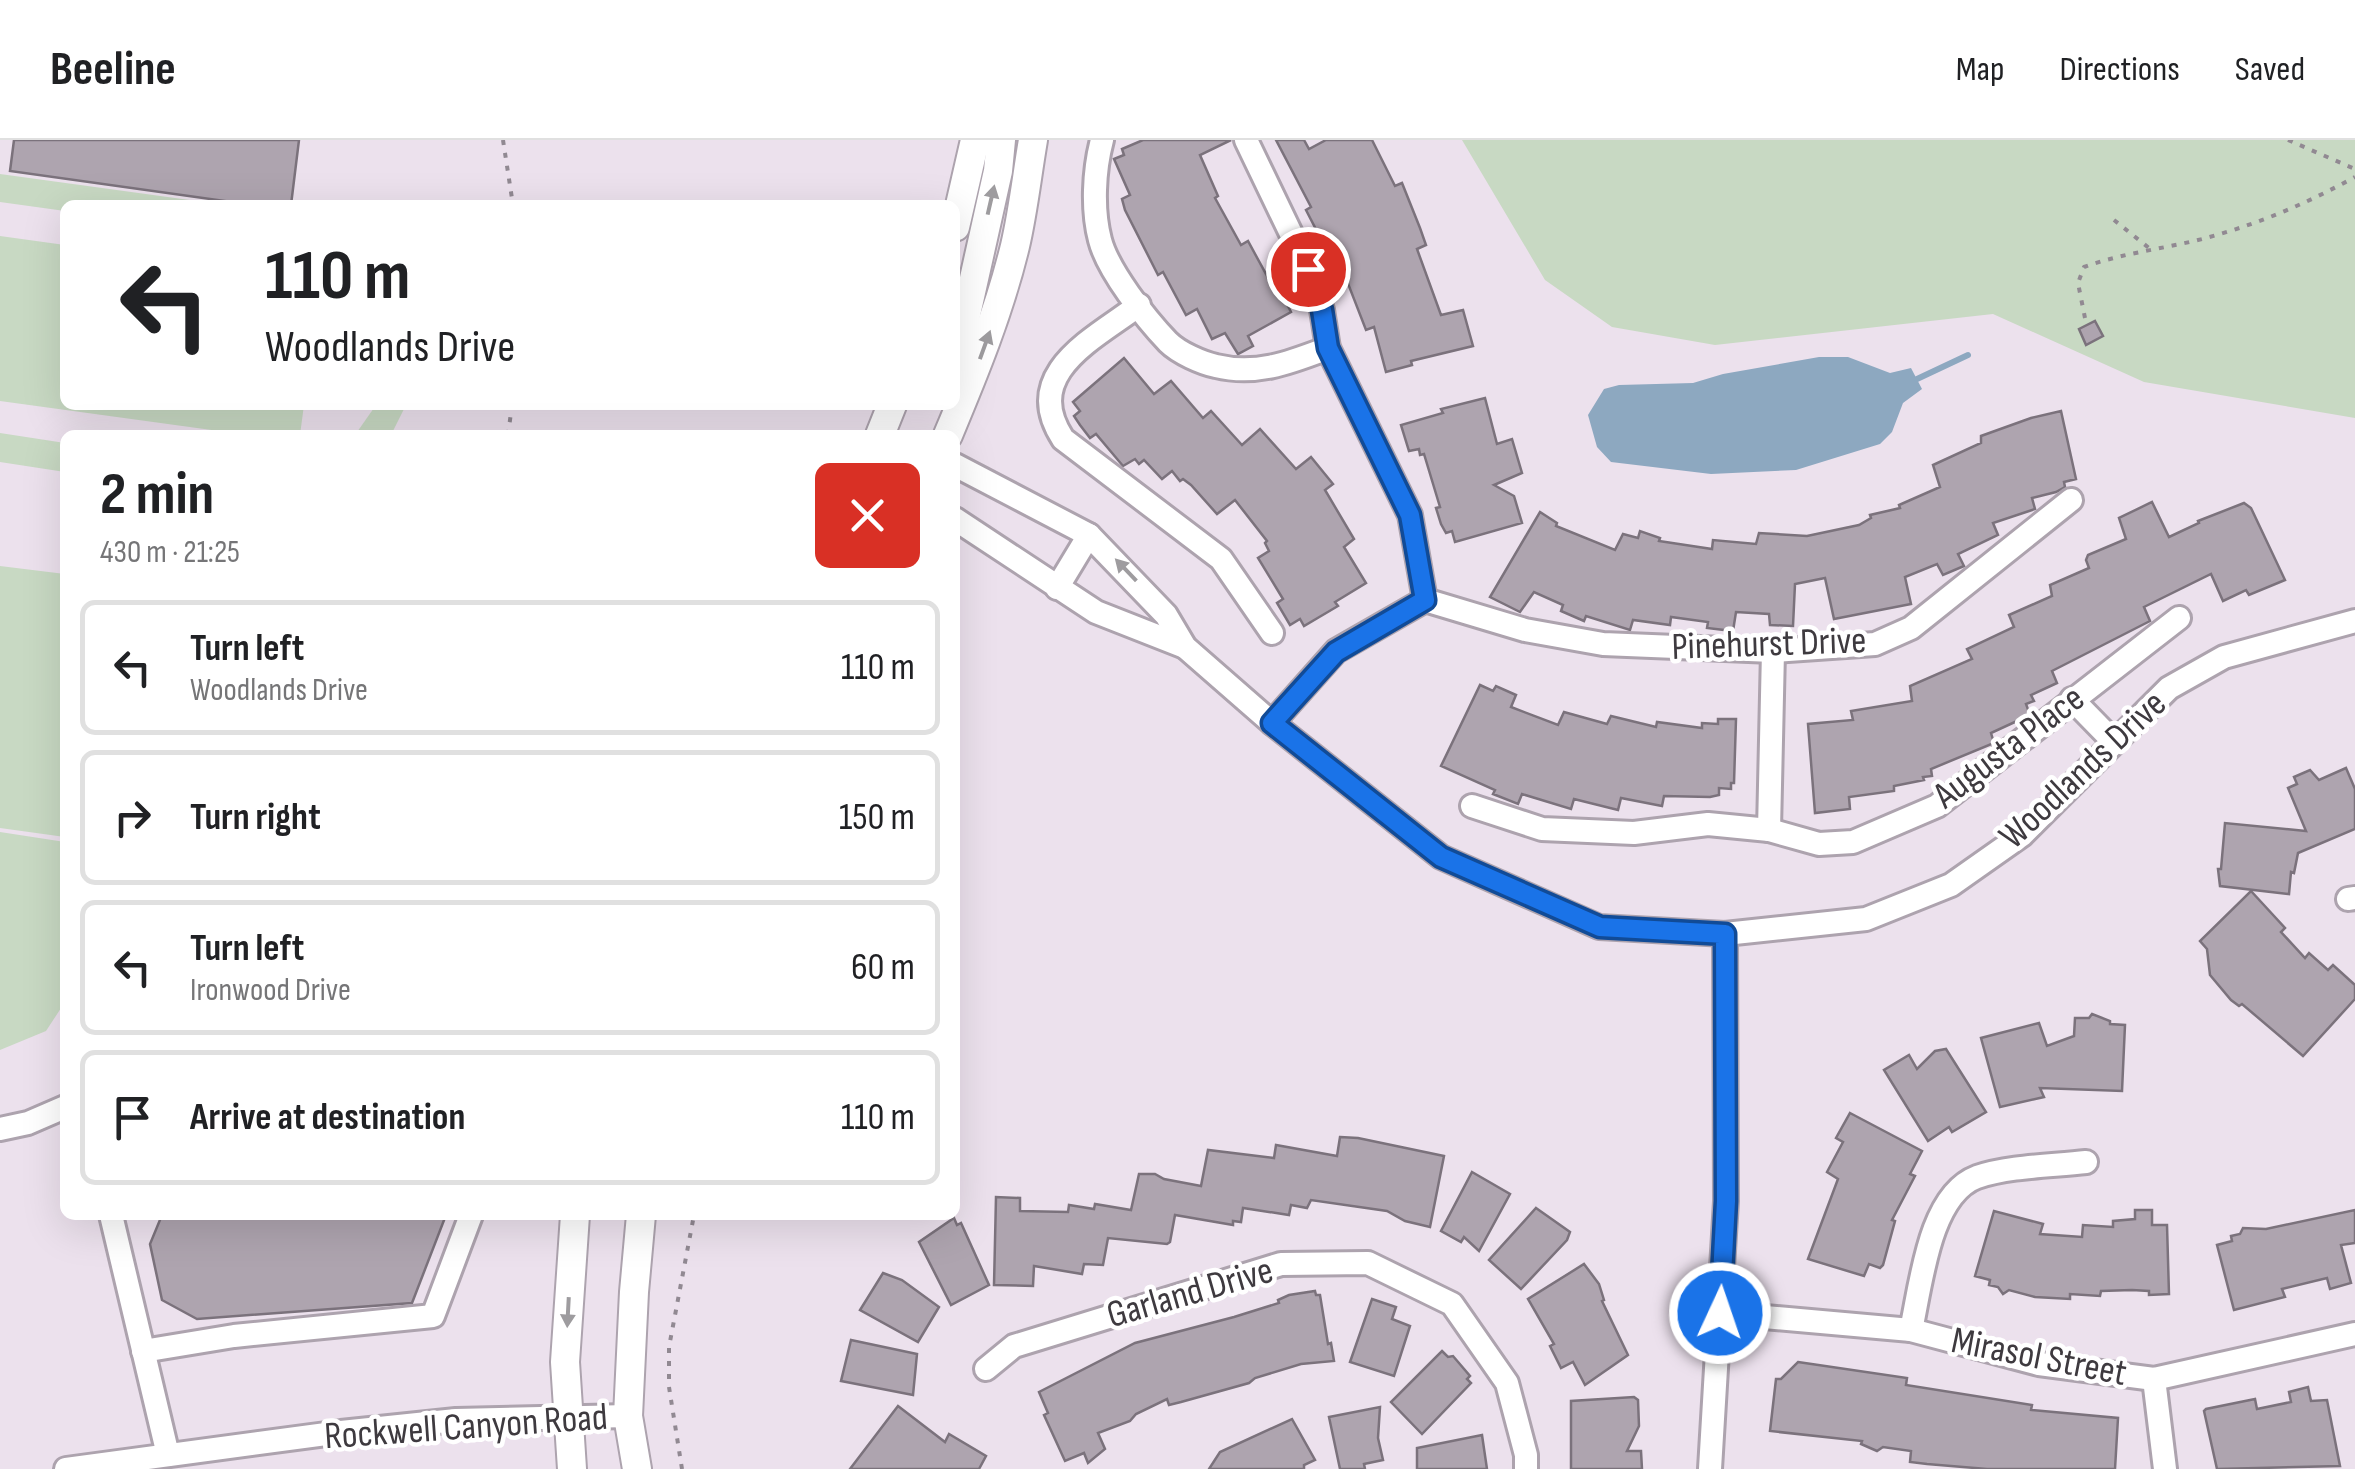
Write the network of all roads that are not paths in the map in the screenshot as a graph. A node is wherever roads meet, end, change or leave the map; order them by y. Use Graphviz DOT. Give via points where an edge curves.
graph roads {
  1 [pos="975,140"];
  2 [pos="1001,140"];
  3 [pos="1033,140"];
  4 [pos="1102,140"];
  5 [pos="1246,140"];
  6 [pos="960,205"];
  7 [pos="1139,305"];
  8 [pos="960,342"];
  9 [pos="1328,348"];
  10 [pos="960,404"];
  11 [pos="960,469"];
  12 [pos="2071,500"];
  13 [pos="960,522"];
  14 [pos="1089,535"];
  15 [pos="1057,588"];
  16 [pos="1425,600"];
  17 [pos="2179,618"];
  18 [pos="2355,622"];
  19 [pos="1272,633"];
  20 [pos="1186,647"];
  21 [pos="1773,651"];
  22 [pos="2072,699"];
  23 [pos="1272,723"];
  24 [pos="2113,740"];
  25 [pos="1472,806"];
  26 [pos="1769,830"];
  27 [pos="1725,934"];
  28 [pos="60,1110"];
  29 [pos="0,1129"];
  30 [pos="2086,1162"];
  31 [pos="113,1220"];
  32 [pos="469,1220"];
  33 [pos="574,1220"];
  34 [pos="641,1220"];
  35 [pos="1720,1313"];
  36 [pos="1911,1330"];
  37 [pos="2355,1334"];
  38 [pos="144,1351"];
  39 [pos="986,1368"];
  40 [pos="2154,1379"];
  41 [pos="628,1416"];
  42 [pos="568,1417"];
  43 [pos="168,1455"];
  44 [pos="66,1469"];
  45 [pos="572,1469"];
  46 [pos="636,1469"];
  47 [pos="1526,1469"];
  48 [pos="1710,1469"];
  49 [pos="2165,1469"];
  1 -- 6 [label="main road"];
  8 -- 2 [label="main road, one-way"];
  10 -- 3 [label="main road, one-way" via="985,348 1016,243"];
  4 -- 7 [label="street" via="1096,188 1100,242"];
  5 -- 9 [label="street" via="1308,269"];
  7 -- 9 [label="street" via="1171,345 1210,365 1270,368"];
  7 -- 19 [label="street" via="1060,368 1050,394 1054,426 1221,558"];
  9 -- 16 [label="street" via="1410,515"];
  11 -- 14 [label="street, Woodlands Drive"];
  12 -- 21 [label="street, Pinehurst Drive" via="1911,628 1875,644"];
  13 -- 15 [label="street, Woodlands Drive"];
  14 -- 15 [label="street"];
  20 -- 14 [label="street, Woodlands Drive, one-way" via="1166,615"];
  15 -- 20 [label="street, Woodlands Drive" via="1096,612"];
  16 -- 21 [label="street, Pinehurst Drive" via="1525,630 1603,644"];
  16 -- 23 [label="street" via="1336,652"];
  17 -- 22 [label="street, Augusta Place"];
  18 -- 24 [label="street, Woodlands Drive" via="2224,657 2169,688"];
  20 -- 23 [label="street, Woodlands Drive"];
  21 -- 26 [label="street"];
  22 -- 24 [label="street"];
  22 -- 26 [label="street, Augusta Place" via="1936,806 1853,842 1819,844"];
  23 -- 27 [label="street, Woodlands Drive" via="1441,857 1600,927"];
  24 -- 27 [label="street, Woodlands Drive" via="2022,835 1951,885 1866,918"];
  25 -- 26 [label="street, Augusta Place" via="1542,829 1634,833 1708,824"];
  27 -- 35 [label="street"];
  28 -- 29 [label="street"];
  30 -- 36 [label="street" via="1982,1176 1957,1190 1934,1230"];
  31 -- 38 [label="street"];
  32 -- 38 [label="street" via="432,1316"];
  33 -- 42 [label="main road, one-way"];
  34 -- 41 [label="main road"];
  35 -- 36 [label="street, Mirasol Street"];
  35 -- 48 [label="street"];
  36 -- 40 [label="street, Mirasol Street" via="2039,1364"];
  37 -- 40 [label="street, Mirasol Street"];
  38 -- 43 [label="street"];
  39 -- 47 [label="street, Garland Drive" via="1014,1346 1280,1264 1368,1263 1452,1304 1507,1384"];
  40 -- 49 [label="street"];
  41 -- 42 [label="street, Rockwell Canyon Road"];
  41 -- 46 [label="main road"];
  42 -- 43 [label="street, Rockwell Canyon Road" via="456,1420"];
  42 -- 45 [label="main road"];
  43 -- 44 [label="street, Rockwell Canyon Road"];
}
